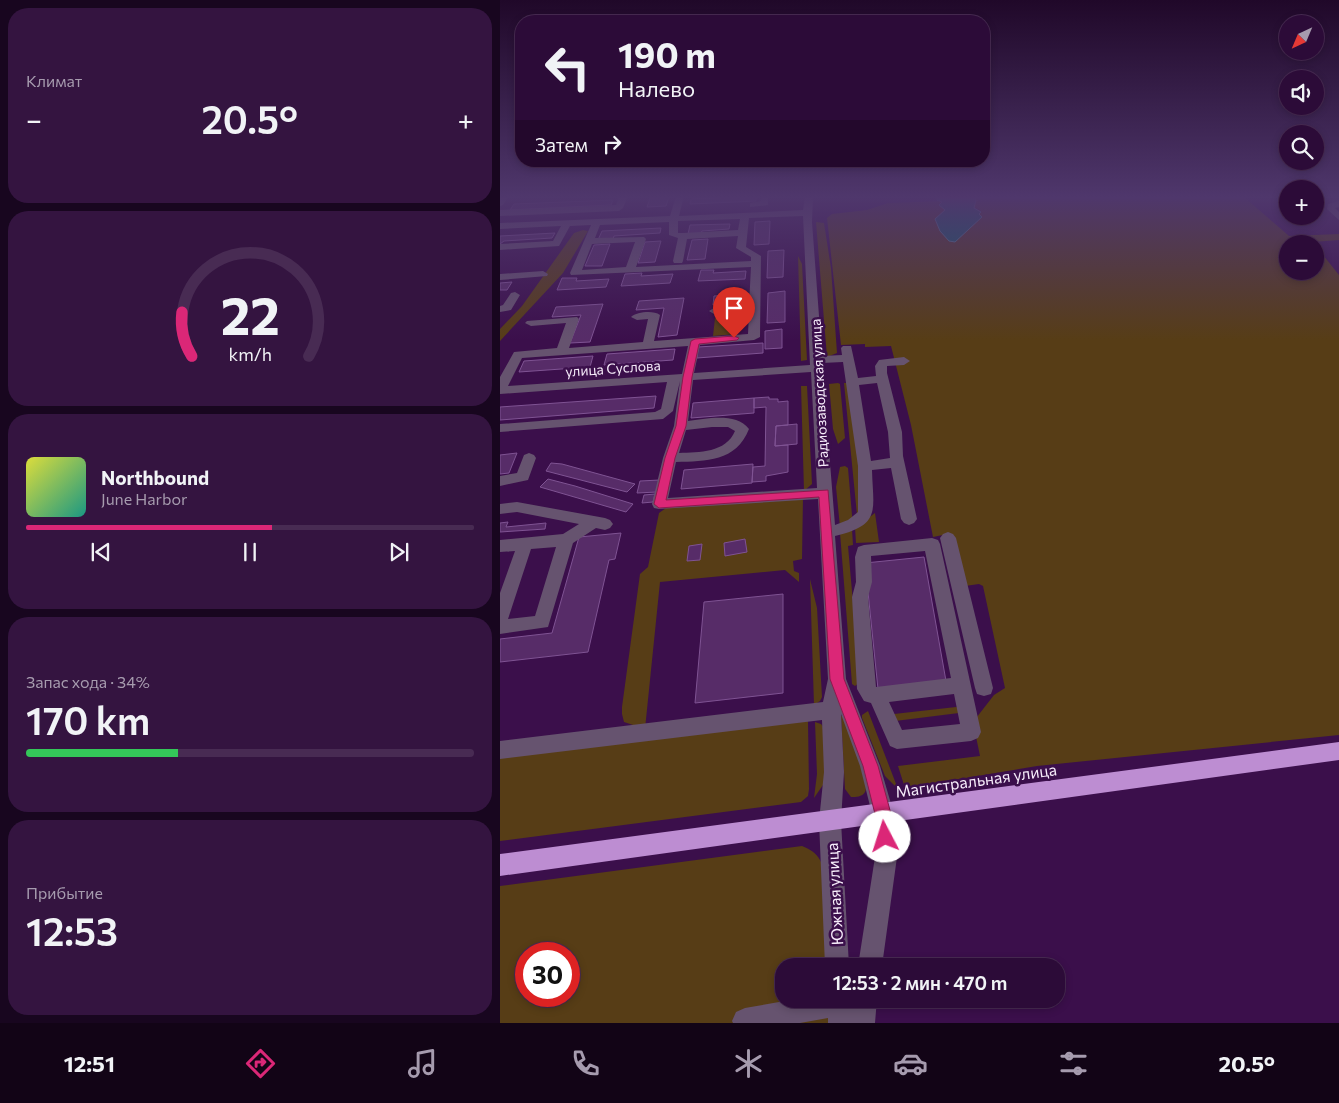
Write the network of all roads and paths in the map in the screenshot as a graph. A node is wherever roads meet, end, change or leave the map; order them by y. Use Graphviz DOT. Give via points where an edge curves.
graph roads {
  1 [pos="556,244"];
  2 [pos="588,244"];
  3 [pos="639,244"];
  4 [pos="682,244"];
  5 [pos="742,244"];
  6 [pos="809,244"];
  7 [pos="500,247"];
  8 [pos="678,262"];
  9 [pos="756,264"];
  10 [pos="630,271"];
  11 [pos="543,274"];
  12 [pos="500,277"];
  13 [pos="500,295"];
  14 [pos="754,308"];
  15 [pos="500,309"];
  16 [pos="714,311"];
  17 [pos="637,317"];
  18 [pos="531,323"];
  19 [pos="695,341"];
  20 [pos="648,344"];
  21 [pos="562,351"];
  22 [pos="904,361"];
  23 [pos="817,364"];
  24 [pos="681,378"];
  25 [pos="883,379"];
  26 [pos="852,382"];
  27 [pos="500,390"];
  28 [pos="681,426"];
  29 [pos="500,428"];
  30 [pos="529,458"];
  31 [pos="670,458"];
  32 [pos="898,462"];
  33 [pos="865,466"];
  34 [pos="500,481"];
  35 [pos="824,493"];
  36 [pos="500,509"];
  37 [pos="908,519"];
  38 [pos="827,532"];
  39 [pos="948,538"];
  40 [pos="566,540"];
  41 [pos="525,544"];
  42 [pos="500,546"];
  43 [pos="960,588"];
  44 [pos="942,590"];
  45 [pos="500,617"];
  46 [pos="500,627"];
  47 [pos="961,685"];
  48 [pos="984,688"];
  49 [pos="874,695"];
  50 [pos="839,707"];
  51 [pos="500,750"];
  52 [pos="1339,751"];
  53 [pos="883,814"];
  54 [pos="830,821"];
  55 [pos="500,865"];
  56 [pos="837,958"];
  57 [pos="871,958"];
  58 [pos="840,1008"];
  59 [pos="864,1008"];
  60 [pos="745,1021"];
  61 [pos="862,1023"];
  1 -- 7 [label="street"];
  2 -- 10 [label="street" via="575,274"];
  3 -- 10 [label="street"];
  4 -- 8 [label="street"];
  5 -- 9 [label="street" via="741,248 756,256"];
  6 -- 23 [label="street, Радиозаводская улица"];
  9 -- 10 [label="street"];
  9 -- 14 [label="street"];
  11 -- 12 [label="street"];
  13 -- 15 [label="street" via="515,295 507,308"];
  14 -- 16 [label="street"];
  14 -- 19 [label="street" via="754,337"];
  17 -- 20 [label="street" via="654,315"];
  18 -- 21 [label="street" via="573,319"];
  19 -- 20 [label="street"];
  19 -- 24 [label="street"];
  20 -- 21 [label="street"];
  21 -- 27 [label="street" via="518,355"];
  22 -- 25 [label="street" via="884,363 881,366"];
  23 -- 24 [label="street, улица Суслова"];
  23 -- 26 [label="street, улица Суслова" via="848,353"];
  23 -- 35 [label="street, Радиозаводская улица"];
  24 -- 27 [label="street, улица Суслова"];
  24 -- 28 [label="street"];
  24 -- 29 [label="street" via="666,411 658,416"];
  25 -- 26 [label="street"];
  25 -- 32 [label="street"];
  26 -- 33 [label="street"];
  28 -- 31 [label="street"];
  28 -- 31 [label="street" via="724,423 735,424 742,429 734,444 726,450"];
  30 -- 34 [label="street" via="522,477"];
  31 -- 35 [label="street" via="659,504"];
  32 -- 33 [label="street"];
  32 -- 37 [label="street"];
  33 -- 38 [label="street" via="866,514 840,531"];
  35 -- 38 [label="street, Радиозаводская улица"];
  36 -- 40 [label="street" via="517,507 600,523"];
  38 -- 50 [label="street, Радиозаводская улица"];
  39 -- 43 [label="street"];
  40 -- 41 [label="street"];
  40 -- 46 [label="street" via="542,622"];
  41 -- 42 [label="street"];
  41 -- 45 [label="street"];
  43 -- 44 [label="street"];
  43 -- 48 [label="street"];
  44 -- 47 [label="street"];
  44 -- 49 [label="street" via="932,544 864,551 864,582 860,596 866,689"];
  47 -- 49 [label="street"];
  47 -- 49 [label="street" via="971,732 897,740"];
  49 -- 50 [label="street"];
  50 -- 51 [label="street"];
  50 -- 53 [label="street" via="870,766"];
  50 -- 54 [label="street, Радиозаводская улица"];
  52 -- 53 [label="highway, Магистральная улица"];
  53 -- 54 [label="highway, Магистральная улица"];
  53 -- 57 [label="street" via="886,857"];
  54 -- 55 [label="highway, Магистральная улица"];
  54 -- 56 [label="street, Южная улица"];
  58 -- 60 [label="street"];
  59 -- 61 [label="street"];
}
